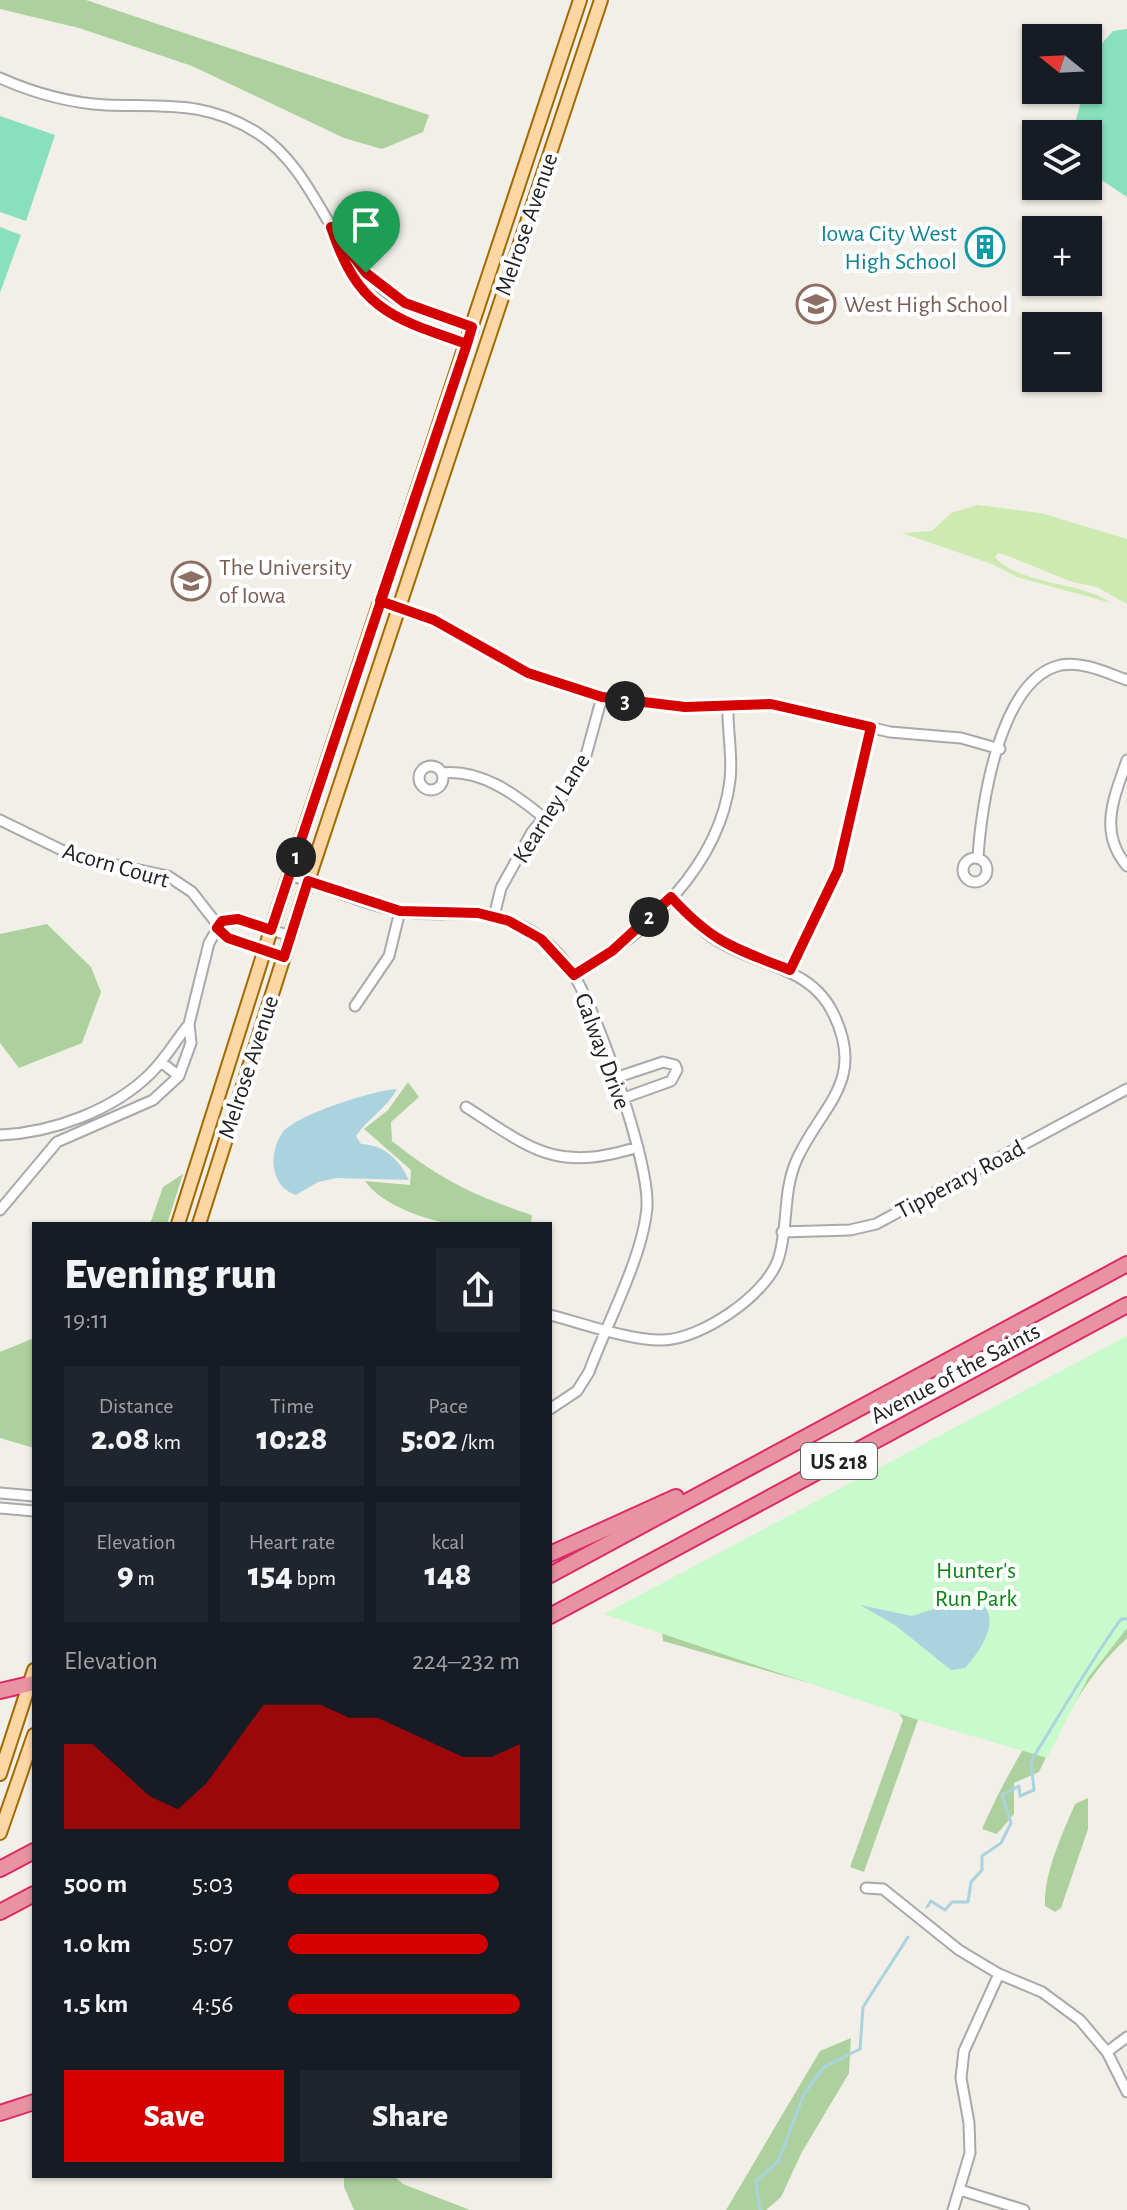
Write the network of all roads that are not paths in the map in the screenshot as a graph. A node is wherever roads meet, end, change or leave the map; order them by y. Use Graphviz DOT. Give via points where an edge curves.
graph roads {
  1 [pos="580,0"];
  2 [pos="601,0"];
  3 [pos="0,78"];
  4 [pos="331,227"];
  5 [pos="472,327"];
  6 [pos="467,344"];
  7 [pos="380,601"];
  8 [pos="398,607"];
  9 [pos="1127,680"];
  10 [pos="602,697"];
  11 [pos="728,706"];
  12 [pos="871,727"];
  13 [pos="1000,749"];
  14 [pos="1127,760"];
  15 [pos="442,773"];
  16 [pos="543,817"];
  17 [pos="0,820"];
  18 [pos="978,858"];
  19 [pos="1127,866"];
  20 [pos="290,875"];
  21 [pos="308,881"];
  22 [pos="671,897"];
  23 [pos="400,911"];
  24 [pos="494,916"];
  25 [pos="217,928"];
  26 [pos="271,930"];
  27 [pos="290,936"];
  28 [pos="265,950"];
  29 [pos="284,957"];
  30 [pos="790,970"];
  31 [pos="574,975"];
  32 [pos="355,1006"];
  33 [pos="189,1024"];
  34 [pos="161,1062"];
  35 [pos="179,1076"];
  36 [pos="615,1078"];
  37 [pos="1127,1089"];
  38 [pos="621,1099"];
  39 [pos="466,1107"];
  40 [pos="70,1120"];
  41 [pos="77,1131"];
  42 [pos="0,1135"];
  43 [pos="638,1147"];
  44 [pos="0,1210"];
  45 [pos="179,1222"];
  46 [pos="200,1222"];
  47 [pos="782,1232"];
  48 [pos="1127,1264"];
  49 [pos="1127,1305"];
  50 [pos="552,1315"];
  51 [pos="606,1328"];
  52 [pos="552,1408"];
  53 [pos="771,1455"];
  54 [pos="0,1493"];
  55 [pos="32,1496"];
  56 [pos="0,1508"];
  57 [pos="32,1511"];
  58 [pos="552,1553"];
  59 [pos="552,1574"];
  60 [pos="552,1617"];
  61 [pos="32,1679"];
  62 [pos="32,1682"];
  63 [pos="0,1691"];
  64 [pos="32,1741"];
  65 [pos="0,1774"];
  66 [pos="0,1833"];
  67 [pos="32,1852"];
  68 [pos="0,1869"];
  69 [pos="866,1888"];
  70 [pos="32,1895"];
  71 [pos="0,1912"];
  72 [pos="999,1974"];
  73 [pos="1127,2037"];
  74 [pos="1107,2052"];
  75 [pos="1127,2092"];
  76 [pos="32,2103"];
  77 [pos="0,2113"];
  78 [pos="960,2190"];
  79 [pos="953,2210"];
  80 [pos="1024,2210"];
  1 -- 5 [label="main road, Melrose Avenue"];
  2 -- 8 [label="main road, Melrose Avenue"];
  3 -- 4 [label="street" via="77,102 186,106 240,123 288,158"];
  4 -- 5 [label="street" via="384,290"];
  4 -- 6 [label="street" via="341,257 374,303 391,316"];
  5 -- 6 [label="main road, Melrose Avenue"];
  6 -- 7 [label="main road, Melrose Avenue"];
  7 -- 8 [label="street"];
  7 -- 20 [label="main road, Melrose Avenue"];
  8 -- 10 [label="street" via="434,620 528,673"];
  8 -- 21 [label="main road, Melrose Avenue"];
  9 -- 13 [label="street" via="1075,665 1047,670 1023,689"];
  10 -- 11 [label="street" via="657,706"];
  10 -- 16 [label="street, Kearney Lane" via="581,767"];
  11 -- 12 [label="street" via="771,704"];
  11 -- 22 [label="street" via="731,764 723,811 700,863"];
  12 -- 13 [label="street" via="961,738"];
  12 -- 30 [label="street" via="838,870"];
  13 -- 18 [label="street" via="981,806"];
  14 -- 19 [label="street" via="1110,830"];
  15 -- 16 [label="street" via="488,781"];
  16 -- 24 [label="street, Kearney Lane" via="501,888"];
  17 -- 25 [label="street, Acorn Court" via="74,856 168,876 192,892"];
  20 -- 21 [label="street, Galway Drive"];
  20 -- 26 [label="main road, Melrose Avenue"];
  21 -- 23 [label="street, Galway Drive"];
  21 -- 27 [label="main road, Melrose Avenue"];
  22 -- 30 [label="street" via="723,944"];
  22 -- 31 [label="street" via="612,951"];
  23 -- 24 [label="street, Galway Drive"];
  23 -- 32 [label="street" via="389,956"];
  24 -- 31 [label="street, Galway Drive" via="541,939"];
  25 -- 26 [label="street" via="222,921 238,919"];
  25 -- 28 [label="street" via="228,938"];
  25 -- 33 [label="street"];
  26 -- 27 [label="street"];
  26 -- 28 [label="main road, Melrose Avenue"];
  27 -- 29 [label="main road, Melrose Avenue"];
  28 -- 29 [label="street"];
  28 -- 45 [label="main road, Melrose Avenue"];
  29 -- 46 [label="main road, Melrose Avenue"];
  30 -- 47 [label="street" via="826,1000 839,1026 844,1054 836,1098 806,1142 789,1181"];
  31 -- 36 [label="street, Galway Drive"];
  33 -- 34 [label="street"];
  33 -- 35 [label="street" via="191,1043"];
  34 -- 35 [label="street"];
  34 -- 40 [label="street" via="127,1093"];
  35 -- 41 [label="street" via="153,1100"];
  36 -- 38 [label="street, Galway Drive"];
  36 -- 38 [label="street" via="663,1062 677,1070 671,1081"];
  37 -- 47 [label="street, Tipperary Road" via="876,1224"];
  38 -- 43 [label="street, Galway Drive"];
  39 -- 43 [label="street" via="509,1138 543,1153 595,1158"];
  40 -- 41 [label="street"];
  40 -- 42 [label="street"];
  41 -- 44 [label="street" via="57,1142"];
  43 -- 51 [label="street, Galway Drive" via="646,1180 645,1222"];
  47 -- 51 [label="street" via="774,1270 739,1307 673,1339"];
  48 -- 53 [label="highway, Avenue of the Saints / US 218"];
  49 -- 60 [label="highway, Avenue of the Saints / US 218"];
  50 -- 51 [label="street"];
  51 -- 52 [label="street, Galway Drive" via="584,1382"];
  53 -- 58 [label="highway"];
  53 -- 59 [label="highway, Avenue of the Saints / US 218"];
  54 -- 55 [label="street"];
  56 -- 57 [label="street"];
  61 -- 63 [label="highway"];
  62 -- 65 [label="main road"];
  64 -- 66 [label="main road"];
  67 -- 68 [label="highway"];
  69 -- 72 [label="street" via="883,1889 959,1950"];
  70 -- 71 [label="highway"];
  72 -- 74 [label="street" via="1059,2003"];
  72 -- 78 [label="street" via="968,2038 962,2064 971,2139"];
  73 -- 74 [label="street"];
  74 -- 75 [label="street"];
  76 -- 77 [label="highway"];
  78 -- 79 [label="street"];
  78 -- 80 [label="street"];
}
